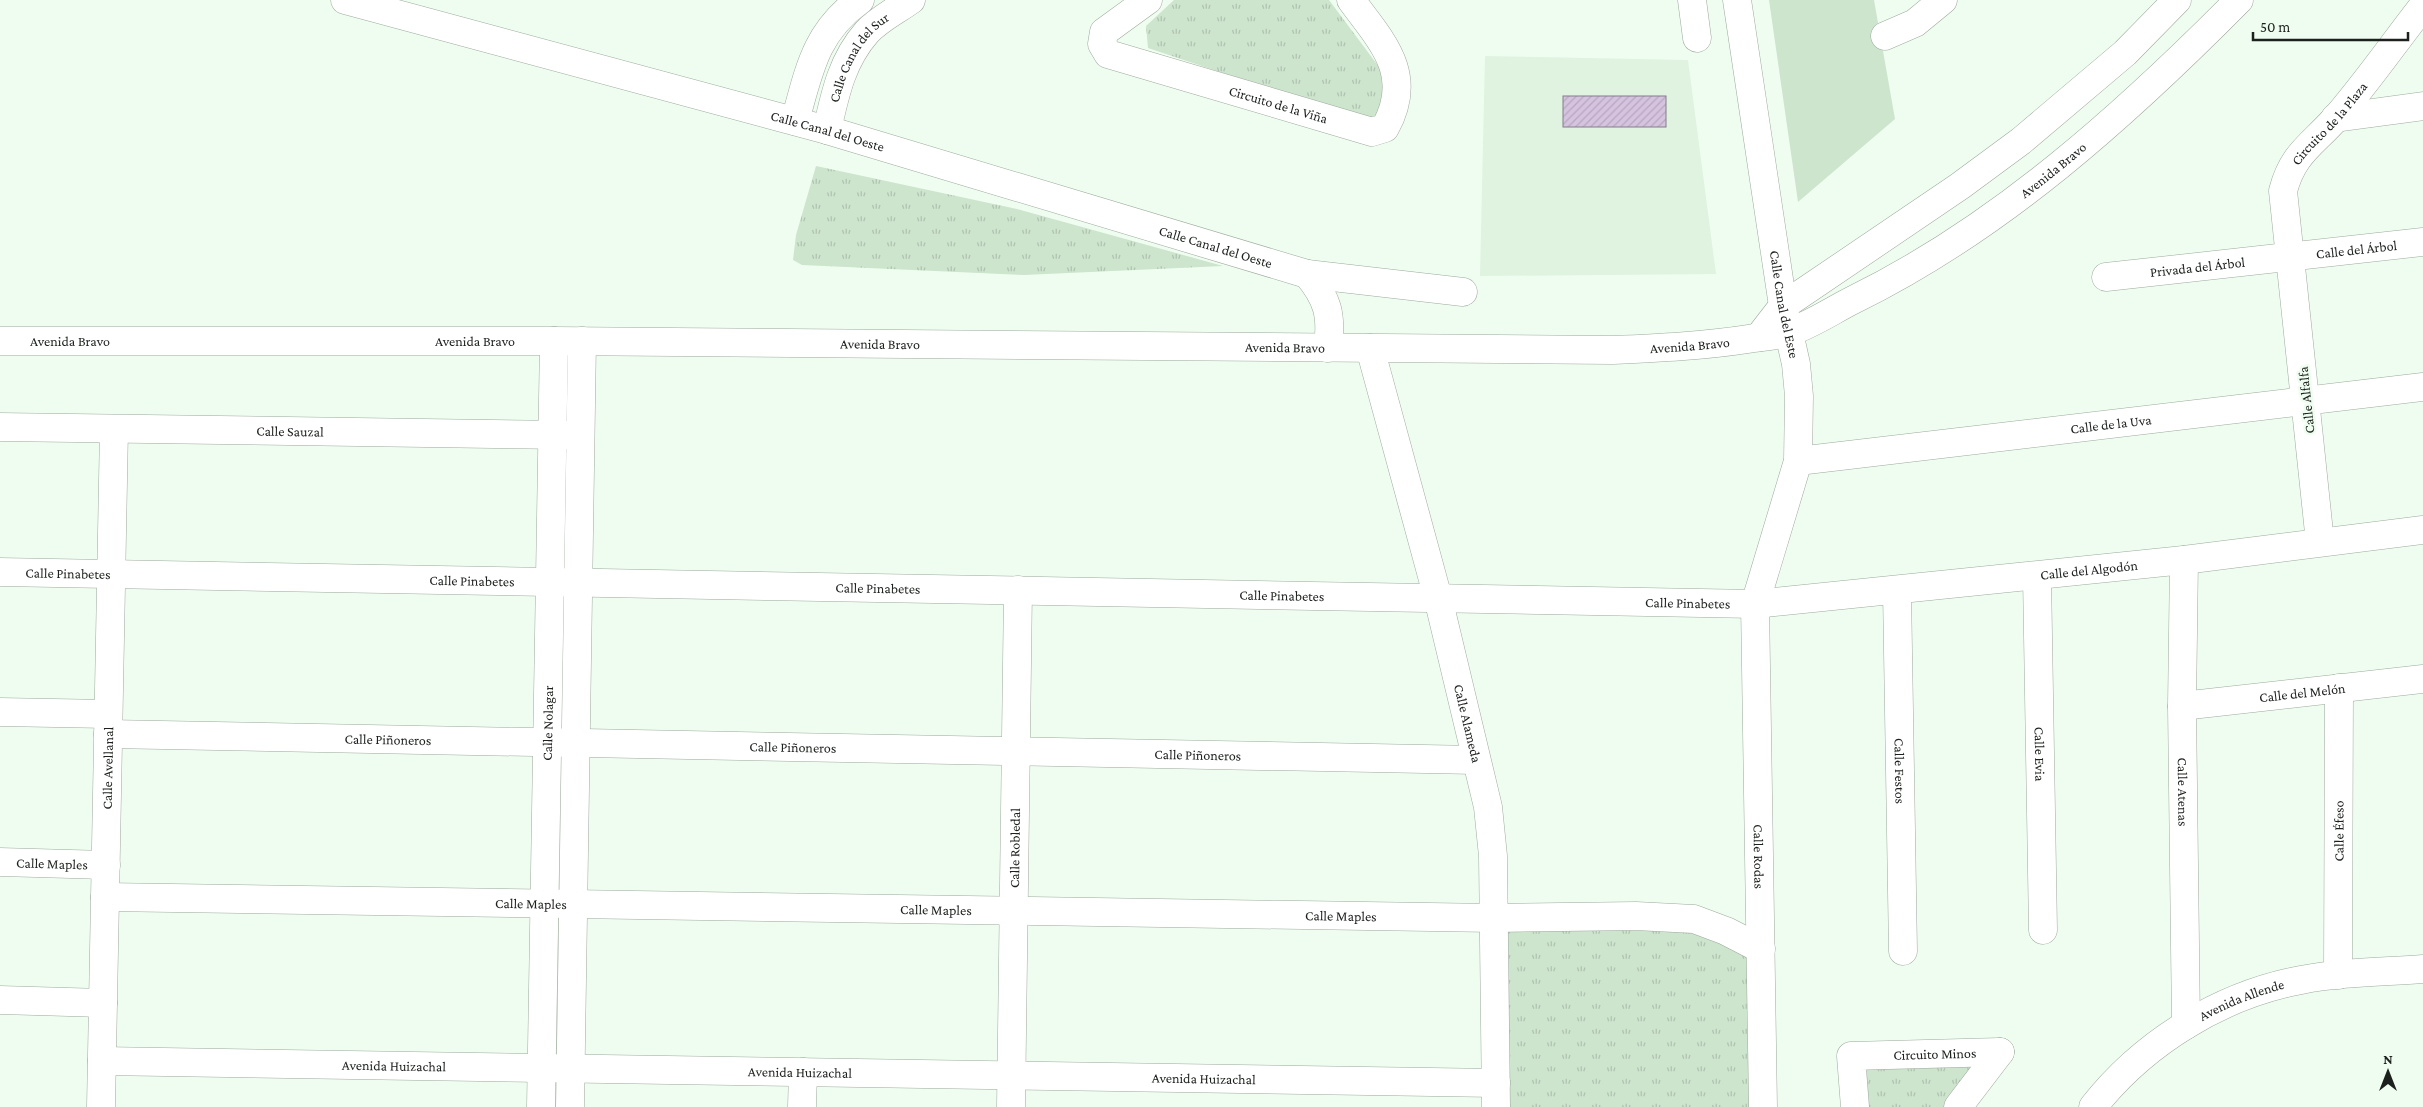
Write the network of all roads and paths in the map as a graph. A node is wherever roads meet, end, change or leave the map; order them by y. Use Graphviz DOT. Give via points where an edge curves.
graph roads {
  1 [pos="345,0"];
  2 [pos="860,0"];
  3 [pos="911,0"];
  4 [pos="1148,0"];
  5 [pos="1352,0"];
  6 [pos="1692,0"];
  7 [pos="1737,0"];
  8 [pos="1942,0"];
  9 [pos="2177,0"];
  10 [pos="2239,0"];
  11 [pos="2423,6"];
  12 [pos="1885,36"];
  13 [pos="1697,38"];
  14 [pos="2423,106"];
  15 [pos="2335,118"];
  16 [pos="795,121"];
  17 [pos="827,130"];
  18 [pos="2021,141"];
  19 [pos="2046,175"];
  20 [pos="2423,242"];
  21 [pos="2291,258"];
  22 [pos="1307,274"];
  23 [pos="2106,277"];
  24 [pos="1463,292"];
  25 [pos="1786,319"];
  26 [pos="0,341"];
  27 [pos="554,341"];
  28 [pos="582,341"];
  29 [pos="1328,348"];
  30 [pos="1370,348"];
  31 [pos="2423,387"];
  32 [pos="2307,401"];
  33 [pos="0,427"];
  34 [pos="114,429"];
  35 [pos="552,435"];
  36 [pos="581,435"];
  37 [pos="1798,461"];
  38 [pos="2423,530"];
  39 [pos="2320,542"];
  40 [pos="2184,560"];
  41 [pos="0,572"];
  42 [pos="111,574"];
  43 [pos="2037,576"];
  44 [pos="550,582"];
  45 [pos="579,582"];
  46 [pos="1018,590"];
  47 [pos="1897,591"];
  48 [pos="1438,598"];
  49 [pos="1755,604"];
  50 [pos="2423,679"];
  51 [pos="2338,688"];
  52 [pos="2182,706"];
  53 [pos="0,712"];
  54 [pos="108,724"];
  55 [pos="547,743"];
  56 [pos="576,743"];
  57 [pos="1016,751"];
  58 [pos="1476,760"];
  59 [pos="0,862"];
  60 [pos="106,865"];
  61 [pos="105,897"];
  62 [pos="545,904"];
  63 [pos="573,904"];
  64 [pos="1014,911"];
  65 [pos="1494,918"];
  66 [pos="2043,930"];
  67 [pos="1761,949"];
  68 [pos="1903,951"];
  69 [pos="2423,969"];
  70 [pos="2338,975"];
  71 [pos="0,1000"];
  72 [pos="103,1003"];
  73 [pos="2186,1025"];
  74 [pos="102,1061"];
  75 [pos="542,1068"];
  76 [pos="571,1068"];
  77 [pos="803,1072"];
  78 [pos="1011,1075"];
  79 [pos="1496,1095"];
  80 [pos="101,1107"];
  81 [pos="541,1107"];
  82 [pos="570,1107"];
  83 [pos="802,1107"];
  84 [pos="1011,1107"];
  85 [pos="1763,1107"];
  86 [pos="1855,1107"];
  87 [pos="1958,1107"];
  88 [pos="2093,1107"];
  1 -- 16 [label="street, Calle Canal del Oeste"];
  2 -- 16 [label="street" via="822,38"];
  3 -- 17 [label="street, Calle Canal del Sur" via="868,31 847,59 836,86"];
  4 -- 5 [label="street, Circuito de la Viña" via="1104,32 1102,44 1108,54 1372,132 1378,131 1386,128 1397,99 1395,66 1390,53"];
  6 -- 13 [label="street"];
  7 -- 25 [label="street, Calle Canal del Este"];
  8 -- 12 [label="street" via="1915,23"];
  9 -- 18 [label="street, Avenida Bravo" via="2125,53"];
  10 -- 19 [label="street, Avenida Bravo" via="2152,85"];
  11 -- 15 [label="street, Circuito de la Plaza"];
  14 -- 15 [label="street"];
  15 -- 21 [label="street, Circuito de la Plaza" via="2288,171 2283,191"];
  16 -- 17 [label="street, Calle Canal del Oeste"];
  17 -- 22 [label="street, Calle Canal del Oeste"];
  18 -- 19 [label="street"];
  18 -- 25 [label="street, Avenida Bravo"];
  19 -- 25 [label="street, Avenida Bravo" via="1984,221 1889,282"];
  20 -- 21 [label="street, Calle del Árbol"];
  21 -- 23 [label="street, Privada del Árbol"];
  21 -- 32 [label="street, Calle Alfalfa"];
  22 -- 24 [label="street, Calle Canal del Oeste"];
  22 -- 29 [label="street" via="1320,290 1329,310"];
  25 -- 30 [label="street, Avenida Bravo" via="1759,337 1686,347 1613,350"];
  25 -- 37 [label="street, Calle Canal del Este" via="1799,396"];
  26 -- 27 [label="street, Avenida Bravo"];
  27 -- 28 [label="street, Avenida Bravo"];
  27 -- 35 [label="street, Calle Nolagar"];
  28 -- 29 [label="street, Avenida Bravo"];
  28 -- 36 [label="street, Calle Nolagar"];
  29 -- 30 [label="street, Avenida Bravo"];
  30 -- 48 [label="street, Calle Alameda"];
  31 -- 32 [label="street, Calle de la Uva"];
  32 -- 37 [label="street, Calle de la Uva"];
  32 -- 39 [label="street, Calle Alfalfa"];
  33 -- 34 [label="street, Calle Sauzal"];
  34 -- 35 [label="street, Calle Sauzal"];
  34 -- 42 [label="street, Calle Avellanal"];
  35 -- 36 [label="street, Calle Sauzal"];
  35 -- 44 [label="street, Calle Nolagar"];
  36 -- 45 [label="street, Calle Nolagar"];
  37 -- 49 [label="street, Calle Canal del Este"];
  38 -- 39 [label="street, Calle del Algodón"];
  39 -- 40 [label="street, Calle del Algodón"];
  40 -- 43 [label="street, Calle del Algodón"];
  40 -- 52 [label="street, Calle Atenas"];
  41 -- 42 [label="street, Calle Pinabetes"];
  42 -- 44 [label="street, Calle Pinabetes"];
  42 -- 54 [label="street, Calle Avellanal"];
  43 -- 47 [label="street, Calle del Algodón"];
  43 -- 66 [label="street, Calle Evia"];
  44 -- 45 [label="street, Calle Pinabetes"];
  44 -- 55 [label="street, Calle Nolagar"];
  45 -- 46 [label="street, Calle Pinabetes"];
  45 -- 56 [label="street, Calle Nolagar"];
  46 -- 48 [label="street, Calle Pinabetes"];
  46 -- 57 [label="street, Calle Robledal"];
  47 -- 49 [label="street, Calle del Algodón"];
  47 -- 68 [label="street, Calle Festos"];
  48 -- 49 [label="street, Calle Pinabetes"];
  48 -- 58 [label="street, Calle Alameda"];
  49 -- 67 [label="street, Calle Rodas"];
  50 -- 51 [label="street, Calle del Melón"];
  51 -- 52 [label="street, Calle del Melón"];
  51 -- 70 [label="street, Calle Éfeso"];
  52 -- 73 [label="street, Calle Atenas"];
  53 -- 54 [label="street, Calle Piñoneros"];
  54 -- 55 [label="street, Calle Piñoneros"];
  54 -- 60 [label="street, Calle Avellanal"];
  55 -- 56 [label="street, Calle Piñoneros"];
  55 -- 62 [label="street, Calle Nolagar"];
  56 -- 57 [label="street, Calle Piñoneros"];
  56 -- 63 [label="street, Calle Nolagar"];
  57 -- 58 [label="street, Calle Piñoneros"];
  57 -- 64 [label="street, Calle Robledal"];
  58 -- 65 [label="street, Calle Alameda" via="1488,807"];
  59 -- 60 [label="street, Calle Maples"];
  60 -- 61 [label="street, Calle Avellanal"];
  61 -- 62 [label="street, Calle Maples"];
  61 -- 72 [label="street, Calle Avellanal"];
  62 -- 63 [label="street, Calle Maples"];
  62 -- 75 [label="street, Calle Nolagar"];
  63 -- 64 [label="street, Calle Maples"];
  63 -- 76 [label="street, Calle Nolagar"];
  64 -- 65 [label="street, Calle Maples"];
  64 -- 78 [label="street, Calle Robledal"];
  65 -- 67 [label="street, Calle Maples" via="1636,916 1694,919"];
  65 -- 79 [label="street, Calle Alameda"];
  67 -- 85 [label="street, Calle Rodas"];
  69 -- 70 [label="street, Avenida Allende"];
  70 -- 73 [label="street, Avenida Allende" via="2300,980 2255,993"];
  71 -- 72 [label="street"];
  72 -- 74 [label="street, Calle Avellanal"];
  73 -- 88 [label="street, Avenida Allende" via="2152,1048"];
  74 -- 75 [label="street, Avenida Huizachal"];
  74 -- 80 [label="street, Calle Avellanal"];
  75 -- 76 [label="street, Avenida Huizachal"];
  75 -- 81 [label="street, Calle Nolagar"];
  76 -- 77 [label="street, Avenida Huizachal"];
  76 -- 82 [label="street, Calle Nolagar"];
  77 -- 78 [label="street, Avenida Huizachal"];
  77 -- 83 [label="street"];
  78 -- 79 [label="street, Avenida Huizachal"];
  78 -- 84 [label="street, Calle Robledal"];
  86 -- 87 [label="street, Circuito Minos" via="1851,1056 2000,1052"];
}
